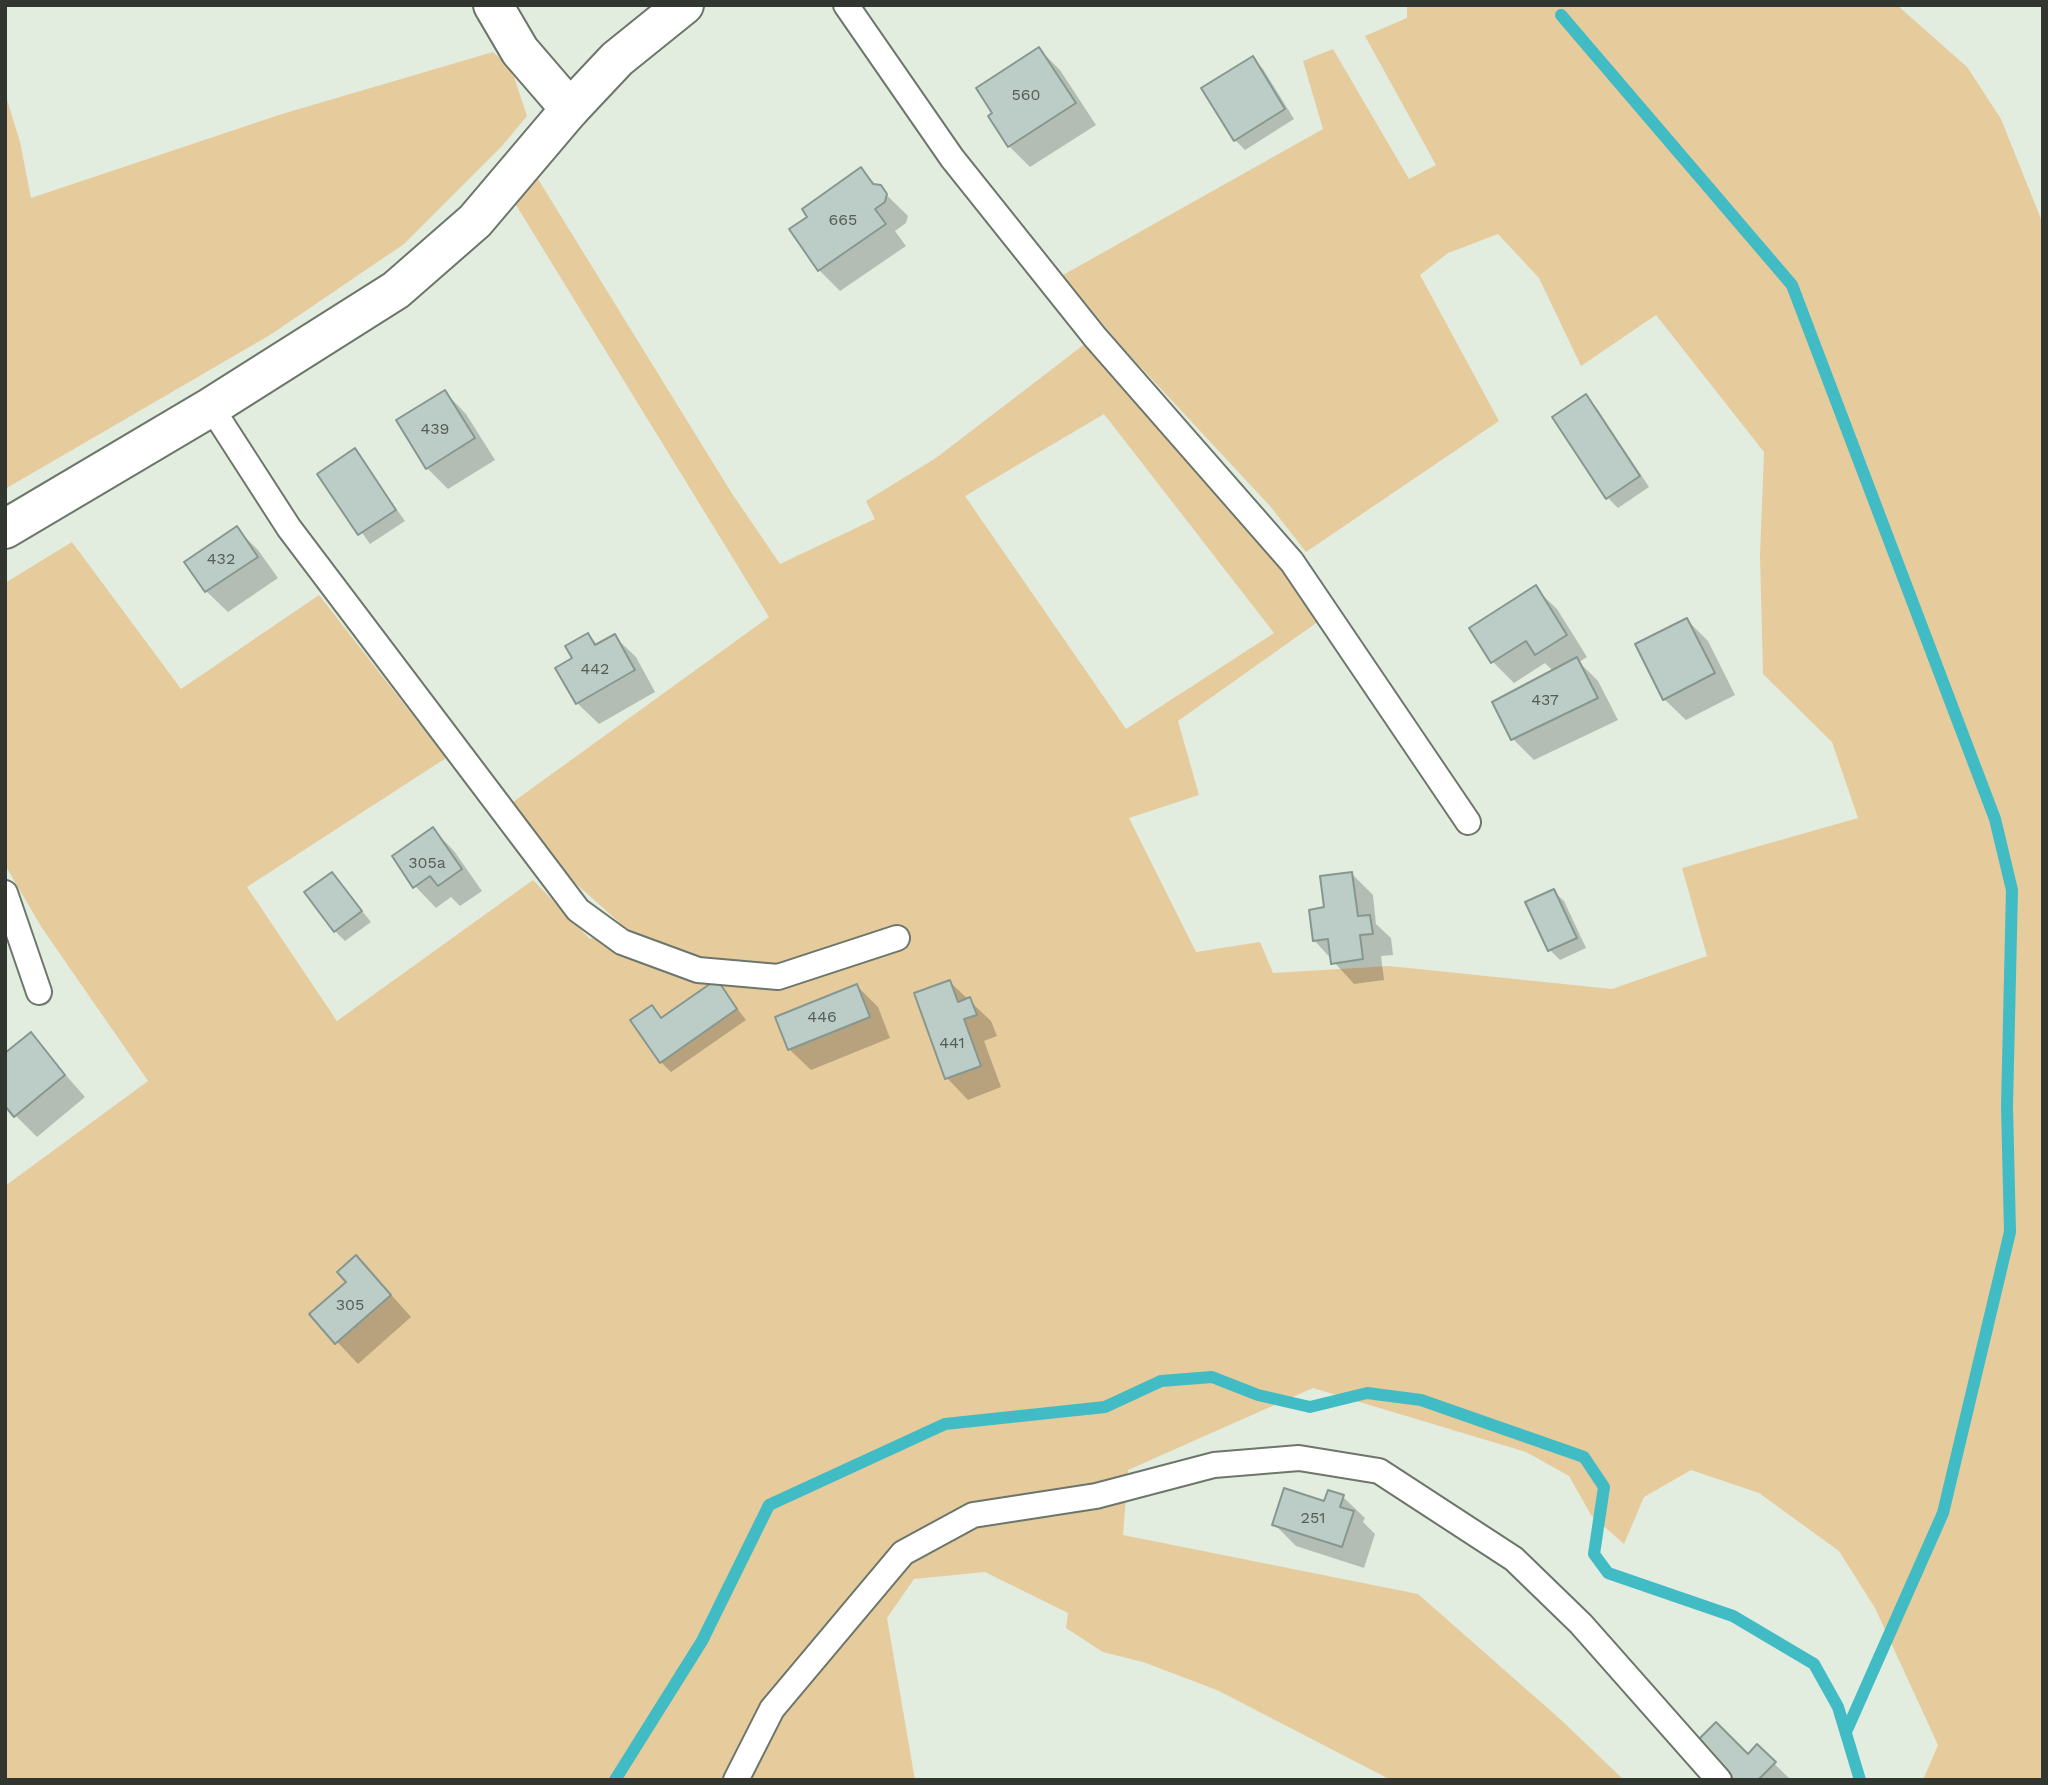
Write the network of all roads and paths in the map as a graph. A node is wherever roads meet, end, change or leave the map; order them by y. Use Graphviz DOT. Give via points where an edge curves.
graph roads {
  1 [pos="493,5"];
  2 [pos="684,5"];
  3 [pos="846,5"];
  4 [pos="570,109"];
  5 [pos="211,407"];
  6 [pos="5,529"];
  7 [pos="1468,822"];
  8 [pos="5,893"];
  9 [pos="897,938"];
  10 [pos="39,992"];
  11 [pos="736,1780"];
  12 [pos="1719,1780"];
  1 -- 4 [label="street" via="520,51"];
  2 -- 4 [label="street" via="617,59"];
  3 -- 7 [label="lane" via="952,158 1087,328 1292,562"];
  4 -- 5 [label="street" via="475,221 396,290"];
  5 -- 6 [label="street"];
  5 -- 9 [label="lane" via="289,528 578,910 622,942 698,970 764,976 778,977"];
  8 -- 10 [label="lane"];
  11 -- 12 [label="lane" via="772,1709 903,1553 973,1515 1096,1496 1214,1465 1299,1458 1379,1471 1514,1559 1581,1624"];
}
